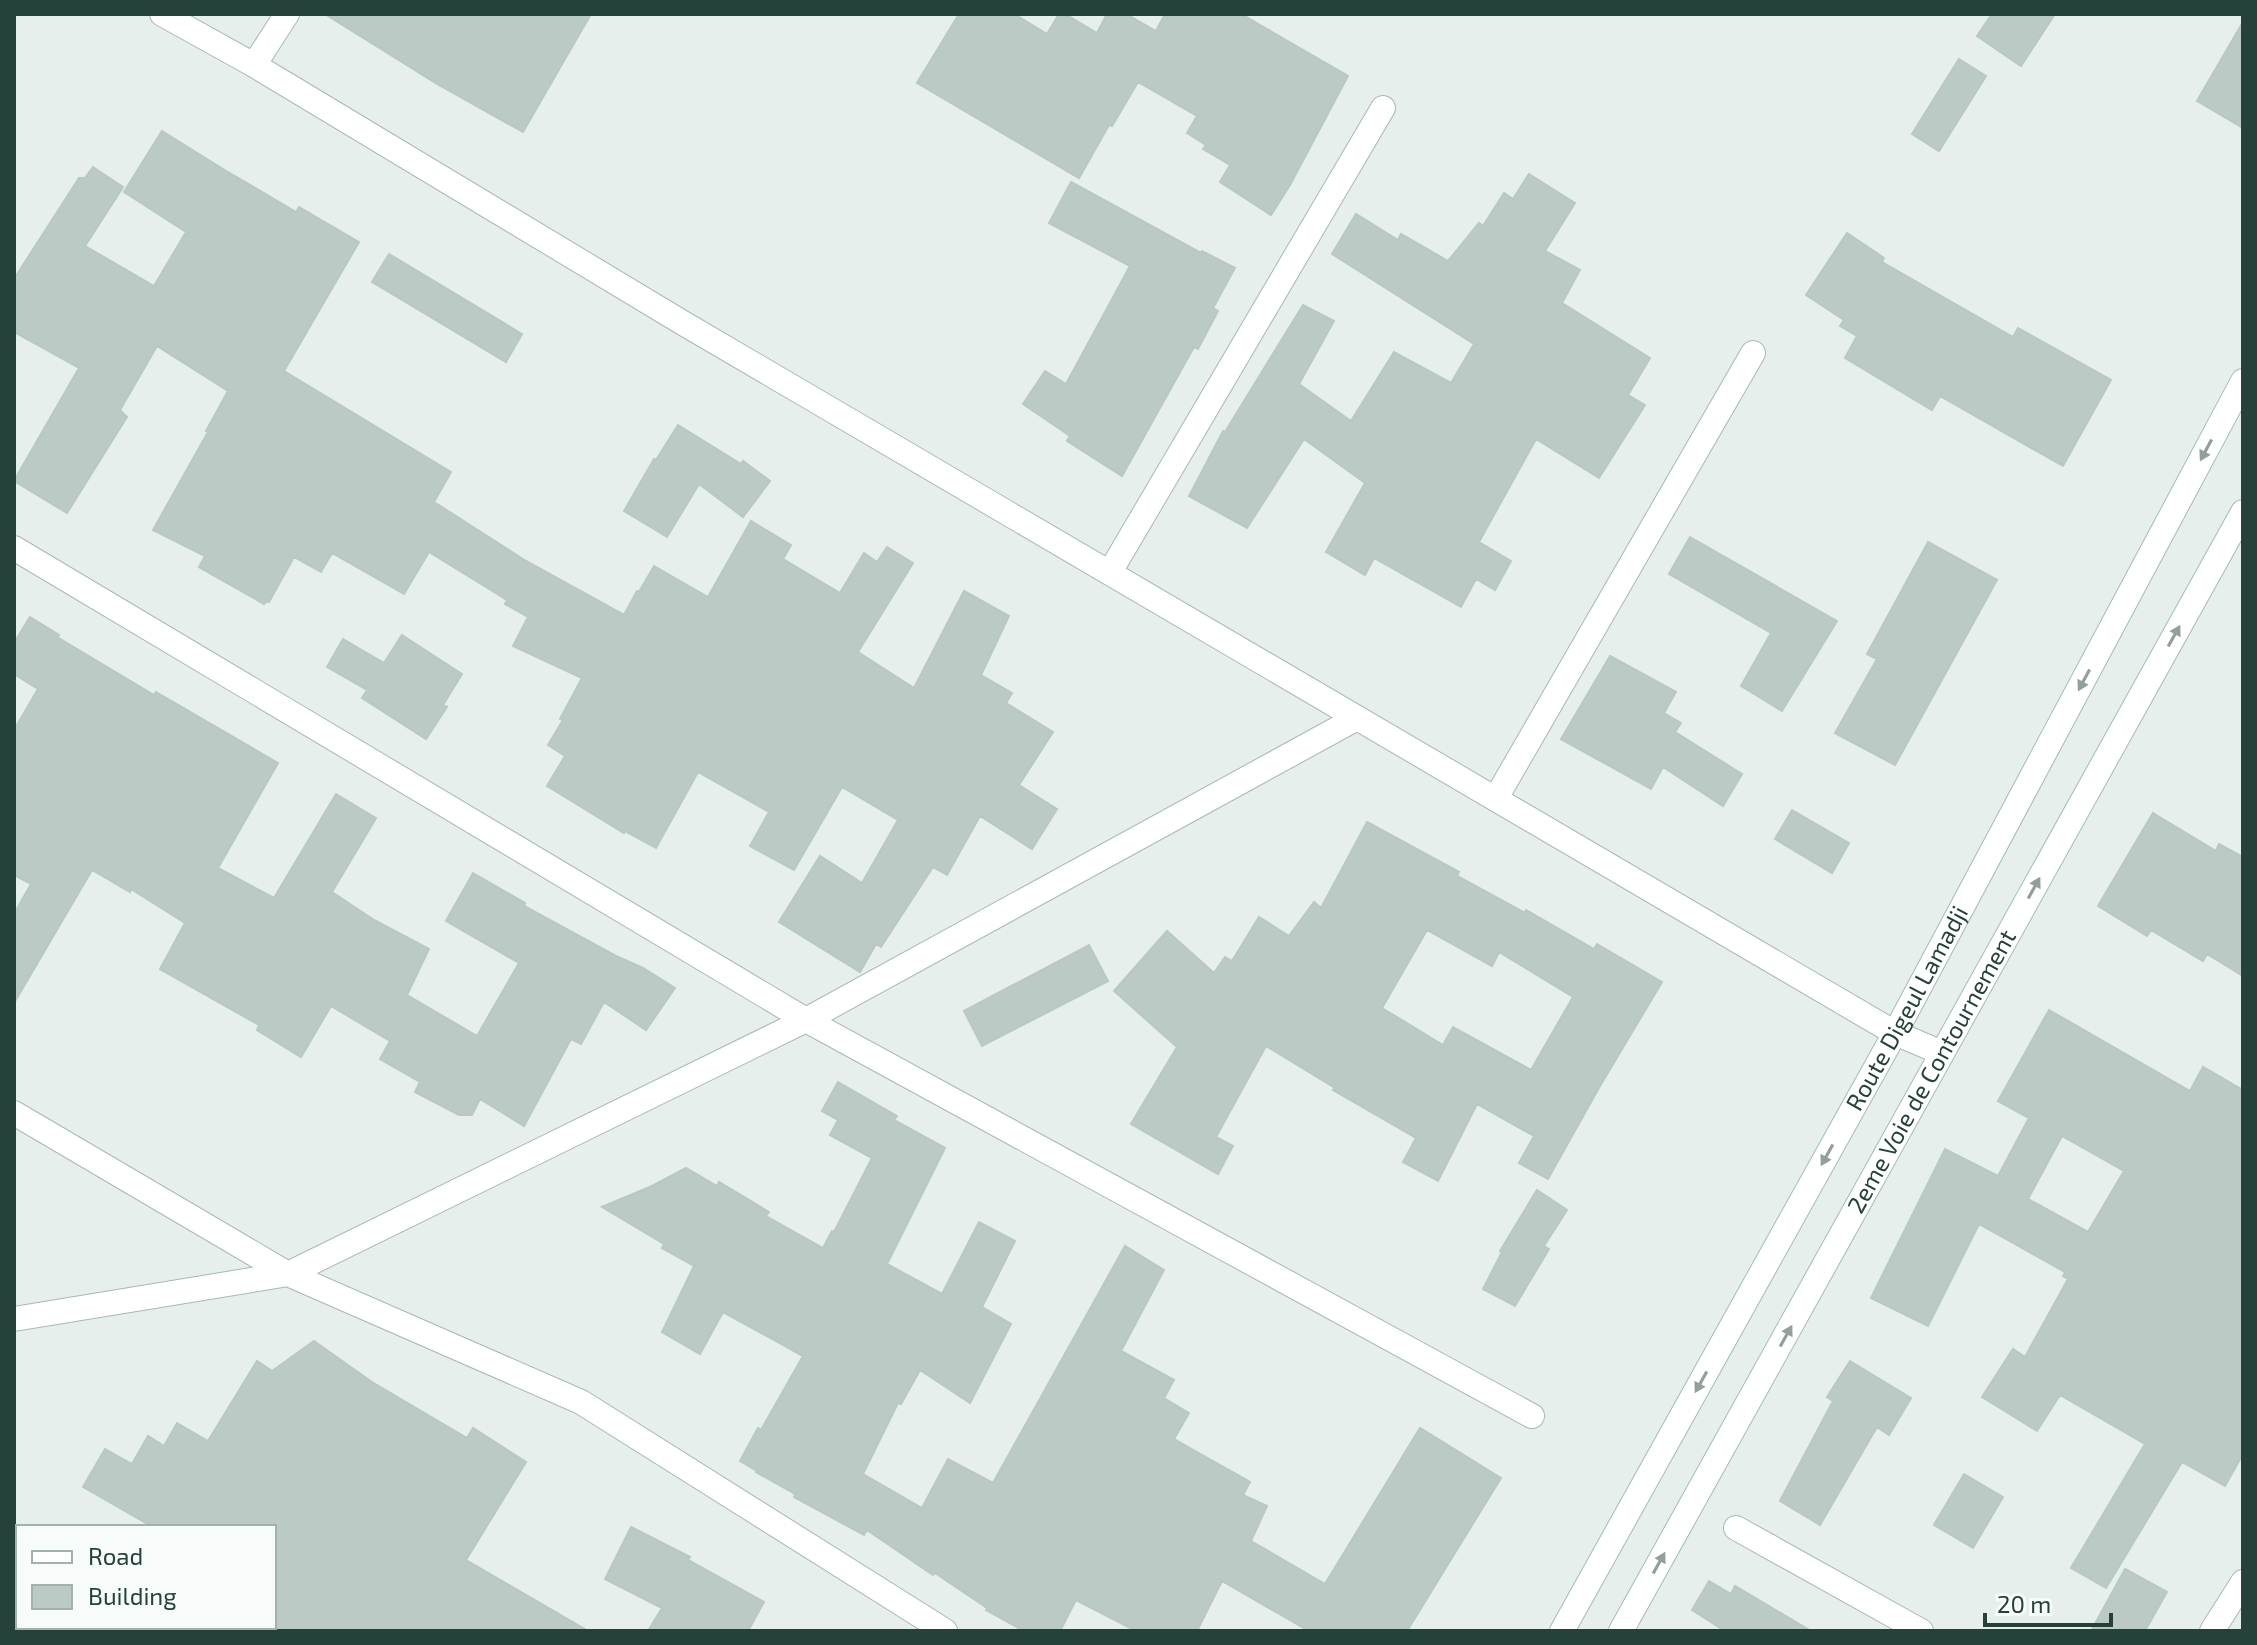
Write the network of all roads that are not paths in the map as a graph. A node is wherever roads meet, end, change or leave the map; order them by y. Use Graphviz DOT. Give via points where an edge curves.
graph roads {
  1 [pos="162,14"];
  2 [pos="287,14"];
  3 [pos="254,65"];
  4 [pos="1383,108"];
  5 [pos="1753,353"];
  6 [pos="2243,381"];
  7 [pos="2243,512"];
  8 [pos="14,548"];
  9 [pos="1110,572"];
  10 [pos="1357,718"];
  11 [pos="1496,798"];
  12 [pos="806,1020"];
  13 [pos="1895,1033"];
  14 [pos="1942,1053"];
  15 [pos="14,1113"];
  16 [pos="288,1274"];
  17 [pos="14,1319"];
  18 [pos="1532,1416"];
  19 [pos="1736,1528"];
  20 [pos="2243,1582"];
  21 [pos="945,1631"];
  22 [pos="1562,1631"];
  23 [pos="1621,1631"];
  24 [pos="1921,1631"];
  25 [pos="2212,1631"];
  1 -- 3 [label="street"];
  2 -- 3 [label="street"];
  3 -- 9 [label="street"];
  4 -- 9 [label="street"];
  5 -- 11 [label="street"];
  6 -- 13 [label="street, Route Digeul Lamadji, one-way"];
  14 -- 7 [label="street, 2eme Voie de Contournement, one-way"];
  8 -- 12 [label="street"];
  9 -- 10 [label="street"];
  10 -- 11 [label="street"];
  10 -- 12 [label="street"];
  11 -- 13 [label="street"];
  12 -- 16 [label="street"];
  12 -- 18 [label="street"];
  13 -- 14 [label="street"];
  13 -- 22 [label="street, Route Digeul Lamadji, one-way"];
  23 -- 14 [label="street, 2eme Voie de Contournement, one-way"];
  15 -- 16 [label="street"];
  16 -- 17 [label="street"];
  16 -- 21 [label="street" via="581,1402"];
  19 -- 24 [label="street"];
  20 -- 25 [label="street"];
}
